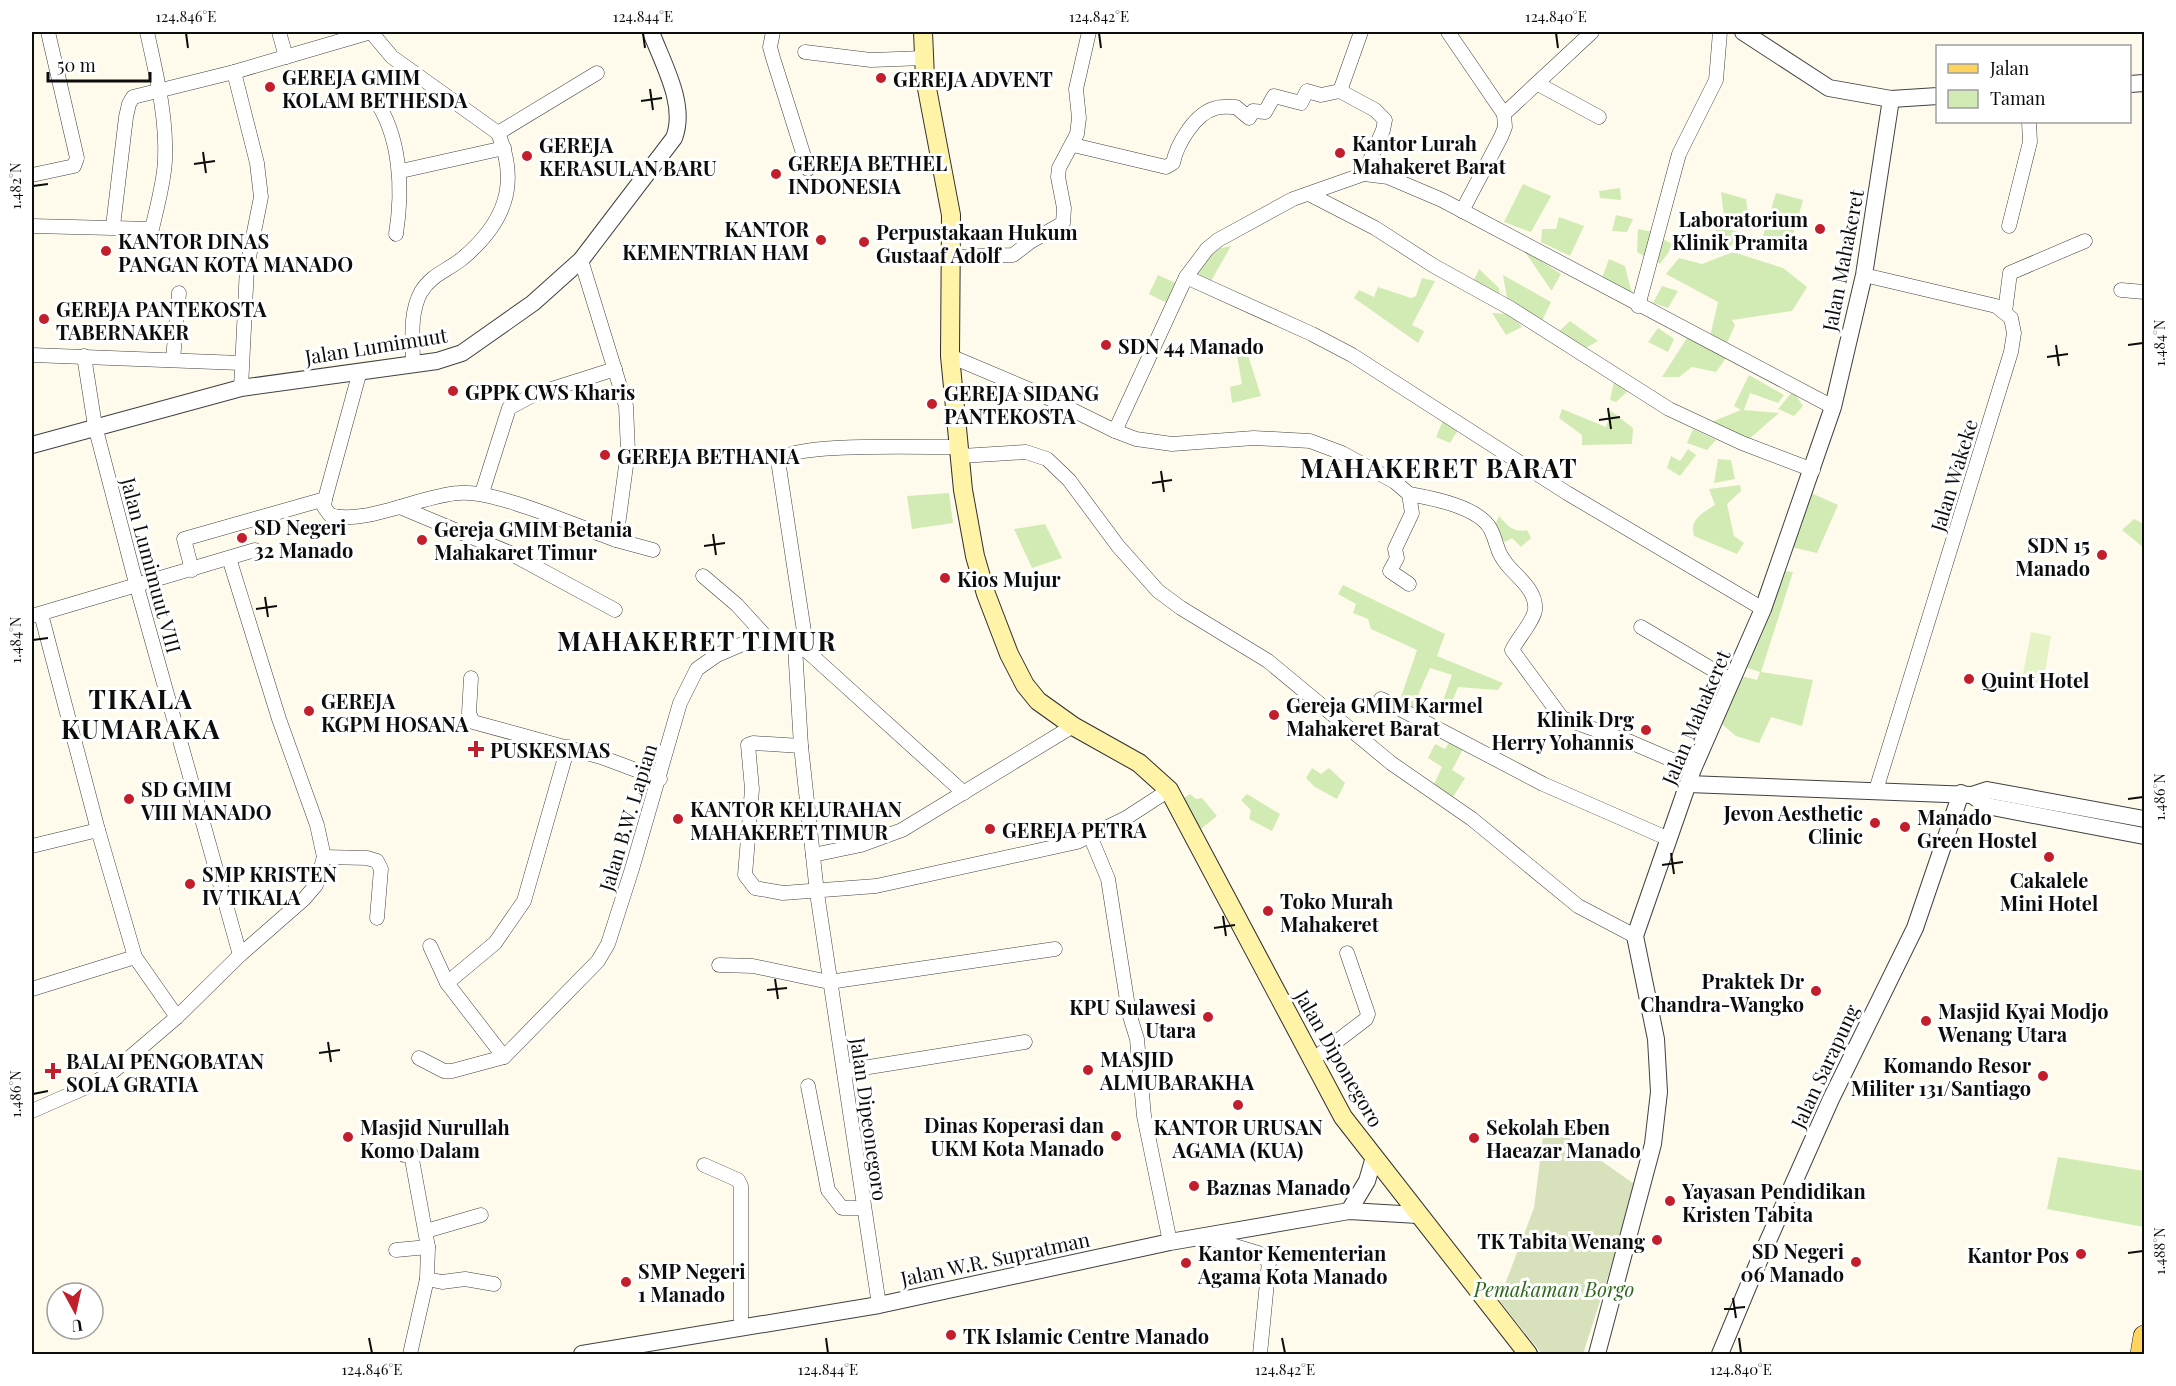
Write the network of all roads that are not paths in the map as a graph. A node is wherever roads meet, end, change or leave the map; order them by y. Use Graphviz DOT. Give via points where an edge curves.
graph roads {
  1 [pos="48,32"];
  2 [pos="147,32"];
  3 [pos="279,32"];
  4 [pos="371,32"];
  5 [pos="651,32"];
  6 [pos="774,32"];
  7 [pos="923,32"];
  8 [pos="1089,32"];
  9 [pos="1361,32"];
  10 [pos="1448,32"];
  11 [pos="1592,32"];
  12 [pos="1720,32"];
  13 [pos="1743,32"];
  14 [pos="805,52"];
  15 [pos="286,57"];
  16 [pos="924,58"];
  17 [pos="234,72"];
  18 [pos="597,73"];
  19 [pos="1538,84"];
  20 [pos="159,91"];
  21 [pos="1340,91"];
  22 [pos="1936,96"];
  23 [pos="374,98"];
  24 [pos="1892,99"];
  25 [pos="1504,114"];
  26 [pos="1599,117"];
  27 [pos="2029,123"];
  28 [pos="498,133"];
  29 [pos="1073,145"];
  30 [pos="504,148"];
  31 [pos="808,169"];
  32 [pos="401,171"];
  33 [pos="1364,174"];
  34 [pos="32,175"];
  35 [pos="1309,194"];
  36 [pos="1462,211"];
  37 [pos="32,226"];
  38 [pos="113,226"];
  39 [pos="2009,226"];
  40 [pos="396,234"];
  41 [pos="2085,241"];
  42 [pos="951,257"];
  43 [pos="581,260"];
  44 [pos="1864,275"];
  45 [pos="1186,278"];
  46 [pos="2121,290"];
  47 [pos="2145,292"];
  48 [pos="179,293"];
  49 [pos="1638,306"];
  50 [pos="2005,312"];
  51 [pos="32,355"];
  52 [pos="84,356"];
  53 [pos="950,356"];
  54 [pos="173,359"];
  55 [pos="241,363"];
  56 [pos="413,364"];
  57 [pos="615,369"];
  58 [pos="360,371"];
  59 [pos="241,388"];
  60 [pos="1833,407"];
  61 [pos="95,426"];
  62 [pos="1115,431"];
  63 [pos="32,445"];
  64 [pos="961,452"];
  65 [pos="1813,470"];
  66 [pos="482,493"];
  67 [pos="1409,494"];
  68 [pos="325,499"];
  69 [pos="400,507"];
  70 [pos="616,540"];
  71 [pos="255,550"];
  72 [pos="653,550"];
  73 [pos="229,558"];
  74 [pos="192,570"];
  75 [pos="703,576"];
  76 [pos="1409,584"];
  77 [pos="137,587"];
  78 [pos="1763,609"];
  79 [pos="615,610"];
  80 [pos="36,615"];
  81 [pos="1641,627"];
  82 [pos="768,639"];
  83 [pos="801,649"];
  84 [pos="471,678"];
  85 [pos="1732,681"];
  86 [pos="1381,699"];
  87 [pos="1073,726"];
  88 [pos="801,746"];
  89 [pos="568,747"];
  90 [pos="1691,777"];
  91 [pos="660,779"];
  92 [pos="1169,790"];
  93 [pos="1876,790"];
  94 [pos="964,793"];
  95 [pos="1966,794"];
  96 [pos="2145,819"];
  97 [pos="98,830"];
  98 [pos="2145,836"];
  99 [pos="1091,838"];
  100 [pos="1669,839"];
  101 [pos="32,846"];
  102 [pos="813,855"];
  103 [pos="324,857"];
  104 [pos="817,893"];
  105 [pos="376,918"];
  106 [pos="1635,936"];
  107 [pos="430,946"];
  108 [pos="1054,949"];
  109 [pos="1347,953"];
  110 [pos="240,955"];
  111 [pos="135,957"];
  112 [pos="719,965"];
  113 [pos="829,982"];
  114 [pos="447,983"];
  115 [pos="32,989"];
  116 [pos="177,1017"];
  117 [pos="1025,1041"];
  118 [pos="504,1057"];
  119 [pos="419,1058"];
  120 [pos="1311,1061"];
  121 [pos="844,1071"];
  122 [pos="808,1086"];
  123 [pos="32,1111"];
  124 [pos="404,1155"];
  125 [pos="1374,1157"];
  126 [pos="704,1166"];
  127 [pos="863,1208"];
  128 [pos="1349,1211"];
  129 [pos="481,1215"];
  130 [pos="1418,1215"];
  131 [pos="426,1231"];
  132 [pos="1203,1236"];
  133 [pos="1170,1242"];
  134 [pos="428,1247"];
  135 [pos="396,1250"];
  136 [pos="427,1279"];
  137 [pos="494,1284"];
  138 [pos="879,1305"];
  139 [pos="741,1327"];
  140 [pos="2145,1336"];
  141 [pos="410,1354"];
  142 [pos="582,1354"];
  143 [pos="1260,1354"];
  144 [pos="1528,1354"];
  145 [pos="1597,1354"];
  146 [pos="1720,1354"];
  147 [pos="2141,1354"];
  1 -- 34 [label="street" via="77,158 74,166"];
  2 -- 20 [label="street"];
  3 -- 15 [label="street"];
  4 -- 15 [label="street"];
  4 -- 28 [label="street" via="392,57"];
  5 -- 43 [label="street, Jalan Lumimuut" via="675,99 679,126 664,154"];
  6 -- 31 [label="street" via="770,47"];
  7 -- 16 [label="main road, Jalan Diponegoro"];
  8 -- 29 [label="street" via="1078,77 1078,128"];
  9 -- 21 [label="street"];
  10 -- 25 [label="street"];
  11 -- 19 [label="street"];
  12 -- 49 [label="street" via="1716,80 1679,154"];
  13 -- 24 [label="street" via="1829,88"];
  14 -- 16 [label="street" via="871,60"];
  15 -- 17 [label="street"];
  16 -- 42 [label="main road, Jalan Diponegoro" via="948,188"];
  17 -- 20 [label="street"];
  17 -- 55 [label="street" via="257,164 261,197 247,267"];
  18 -- 28 [label="street"];
  19 -- 25 [label="street"];
  19 -- 26 [label="street"];
  20 -- 38 [label="street" via="134,97 129,104"];
  20 -- 38 [label="street" via="165,161 152,229"];
  21 -- 29 [label="street" via="1321,95 1307,91 1301,103 1274,96 1265,112 1253,111 1249,118 1236,107 1203,114 1176,150 1173,163 1166,167"];
  21 -- 33 [label="street" via="1385,120"];
  22 -- 24 [label="street"];
  23 -- 32 [label="street"];
  24 -- 44 [label="street, Jalan Mahakeret"];
  25 -- 36 [label="street" via="1501,137"];
  27 -- 39 [label="street" via="2030,142"];
  28 -- 30 [label="street"];
  29 -- 42 [label="street" via="1059,168 1063,223 1013,255"];
  30 -- 32 [label="street"];
  30 -- 56 [label="street" via="508,172 505,206 486,235 462,259 435,274 421,292 413,314"];
  32 -- 40 [label="street"];
  33 -- 35 [label="street"];
  33 -- 36 [label="street" via="1388,177"];
  35 -- 45 [label="street" via="1218,240"];
  35 -- 65 [label="street" via="1510,308 1669,409"];
  36 -- 49 [label="street"];
  37 -- 38 [label="street"];
  41 -- 50 [label="street" via="2010,273"];
  42 -- 53 [label="main road, Jalan Diponegoro"];
  43 -- 56 [label="street, Jalan Lumimuut" via="533,303 477,344 437,361"];
  43 -- 57 [label="street"];
  44 -- 50 [label="street" via="1967,298"];
  44 -- 60 [label="street, Jalan Mahakeret"];
  45 -- 62 [label="street"];
  45 -- 78 [label="street" via="1352,355 1567,494"];
  46 -- 47 [label="street"];
  48 -- 54 [label="street"];
  49 -- 60 [label="street"];
  50 -- 93 [label="street, Jalan Wakeke" via="2011,318 2014,333 2011,352"];
  51 -- 52 [label="street"];
  52 -- 54 [label="street"];
  52 -- 61 [label="street, Jalan Lumimuut VIII"];
  53 -- 62 [label="street"];
  53 -- 64 [label="main road, Jalan Diponegoro"];
  54 -- 55 [label="street"];
  55 -- 59 [label="street"];
  56 -- 58 [label="street, Jalan Lumimuut"];
  57 -- 66 [label="street" via="514,404 505,416"];
  57 -- 70 [label="street" via="626,406 629,436"];
  58 -- 59 [label="street, Jalan Lumimuut"];
  58 -- 68 [label="street"];
  59 -- 61 [label="street, Jalan Lumimuut"];
  60 -- 65 [label="street, Jalan Mahakeret"];
  61 -- 63 [label="street, Jalan Lumimuut"];
  61 -- 77 [label="street, Jalan Lumimuut VIII"];
  62 -- 67 [label="street" via="1136,439 1172,444 1254,438 1310,441 1342,453"];
  64 -- 83 [label="street, Jalan Dipeonegoro" via="836,447 781,457 779,474"];
  64 -- 87 [label="main road, Jalan Diponegoro" via="963,490 975,556 1003,639 1025,685 1038,701"];
  64 -- 106 [label="street" via="1026,452 1047,459 1069,480 1118,546 1158,591 1268,660 1391,763 1472,819 1578,906"];
  65 -- 78 [label="street, Jalan Mahakeret"];
  66 -- 69 [label="street" via="437,495"];
  66 -- 70 [label="street"];
  67 -- 76 [label="street" via="1412,513 1389,571"];
  67 -- 90 [label="street" via="1456,504 1491,530 1497,553 1525,583 1534,603 1535,610 1512,650 1562,718 1628,741"];
  68 -- 69 [label="street" via="324,510 335,517"];
  68 -- 74 [label="street" via="184,539"];
  69 -- 79 [label="street" via="510,553"];
  70 -- 72 [label="street"];
  71 -- 73 [label="street"];
  73 -- 74 [label="street"];
  73 -- 103 [label="street" via="279,719 314,815"];
  74 -- 77 [label="street"];
  75 -- 82 [label="street" via="737,604"];
  77 -- 80 [label="street"];
  77 -- 110 [label="street, Jalan Lumimuut VIII"];
  78 -- 85 [label="street, Jalan Mahakeret"];
  80 -- 97 [label="street"];
  81 -- 85 [label="street"];
  82 -- 83 [label="street, Jalan B.W. Lapian"];
  82 -- 91 [label="street, Jalan B.W. Lapian" via="745,643 717,655 698,669 680,703"];
  83 -- 88 [label="street, Jalan Dipeonegoro"];
  83 -- 94 [label="street"];
  84 -- 89 [label="street" via="469,713 473,722"];
  85 -- 90 [label="street, Jalan Mahakeret"];
  86 -- 100 [label="street" via="1543,784"];
  87 -- 92 [label="main road, Jalan Diponegoro" via="1139,763"];
  87 -- 94 [label="street"];
  88 -- 102 [label="street, Jalan Dipeonegoro"];
  88 -- 104 [label="street" via="749,744 752,789 745,875 755,888 766,891"];
  89 -- 91 [label="street"];
  89 -- 114 [label="street" via="524,901 495,943"];
  90 -- 93 [label="street"];
  90 -- 100 [label="street, Jalan Mahakeret"];
  91 -- 118 [label="street, Jalan B.W. Lapian" via="608,944 598,961"];
  92 -- 99 [label="street"];
  92 -- 120 [label="main road, Jalan Diponegoro"];
  93 -- 95 [label="street"];
  94 -- 102 [label="street" via="902,830 861,845"];
  95 -- 96 [label="street" via="1988,790"];
  95 -- 98 [label="street" via="1987,806"];
  95 -- 146 [label="street, Jalan Sarapung" via="1915,927 1831,1099"];
  97 -- 101 [label="street"];
  97 -- 111 [label="street"];
  99 -- 104 [label="street" via="876,886"];
  99 -- 133 [label="street" via="1108,879 1129,1013 1137,1039 1144,1116"];
  100 -- 106 [label="street, Jalan Mahakeret"];
  102 -- 104 [label="street, Jalan Dipeonegoro"];
  103 -- 105 [label="street" via="377,861 381,869"];
  103 -- 110 [label="street" via="316,885 304,899"];
  104 -- 113 [label="street, Jalan Dipeonegoro"];
  106 -- 145 [label="street" via="1656,1039 1659,1092 1653,1144"];
  107 -- 114 [label="street"];
  108 -- 113 [label="street"];
  109 -- 120 [label="street" via="1368,1014"];
  110 -- 116 [label="street"];
  111 -- 115 [label="street"];
  111 -- 116 [label="street"];
  112 -- 113 [label="street" via="753,966"];
  113 -- 121 [label="street, Jalan Dipeonegoro"];
  114 -- 118 [label="street"];
  116 -- 123 [label="street" via="115,1070"];
  117 -- 121 [label="street"];
  118 -- 119 [label="street" via="452,1071"];
  120 -- 125 [label="main road, Jalan Diponegoro" via="1343,1117"];
  121 -- 127 [label="street, Jalan Dipeonegoro"];
  122 -- 127 [label="street" via="828,1190 842,1208"];
  124 -- 131 [label="street" via="411,1154"];
  125 -- 128 [label="street" via="1367,1180"];
  125 -- 130 [label="main road, Jalan Diponegoro"];
  126 -- 139 [label="street" via="738,1180 741,1186"];
  127 -- 138 [label="street, Jalan Dipeonegoro"];
  128 -- 130 [label="street, Jalan W.R. Supratman"];
  128 -- 132 [label="street, Jalan W.R. Supratman"];
  129 -- 131 [label="street"];
  130 -- 144 [label="main road, Jalan Diponegoro"];
  131 -- 134 [label="street"];
  132 -- 133 [label="street, Jalan W.R. Supratman"];
  132 -- 143 [label="street" via="1258,1253 1269,1262"];
  133 -- 138 [label="street, Jalan W.R. Supratman"];
  134 -- 135 [label="street"];
  134 -- 136 [label="street"];
  136 -- 137 [label="street"];
  136 -- 141 [label="street"];
  138 -- 139 [label="street, Jalan W.R. Supratman"];
  139 -- 142 [label="street, Jalan W.R. Supratman"];
  140 -- 147 [label="main road"];
}
